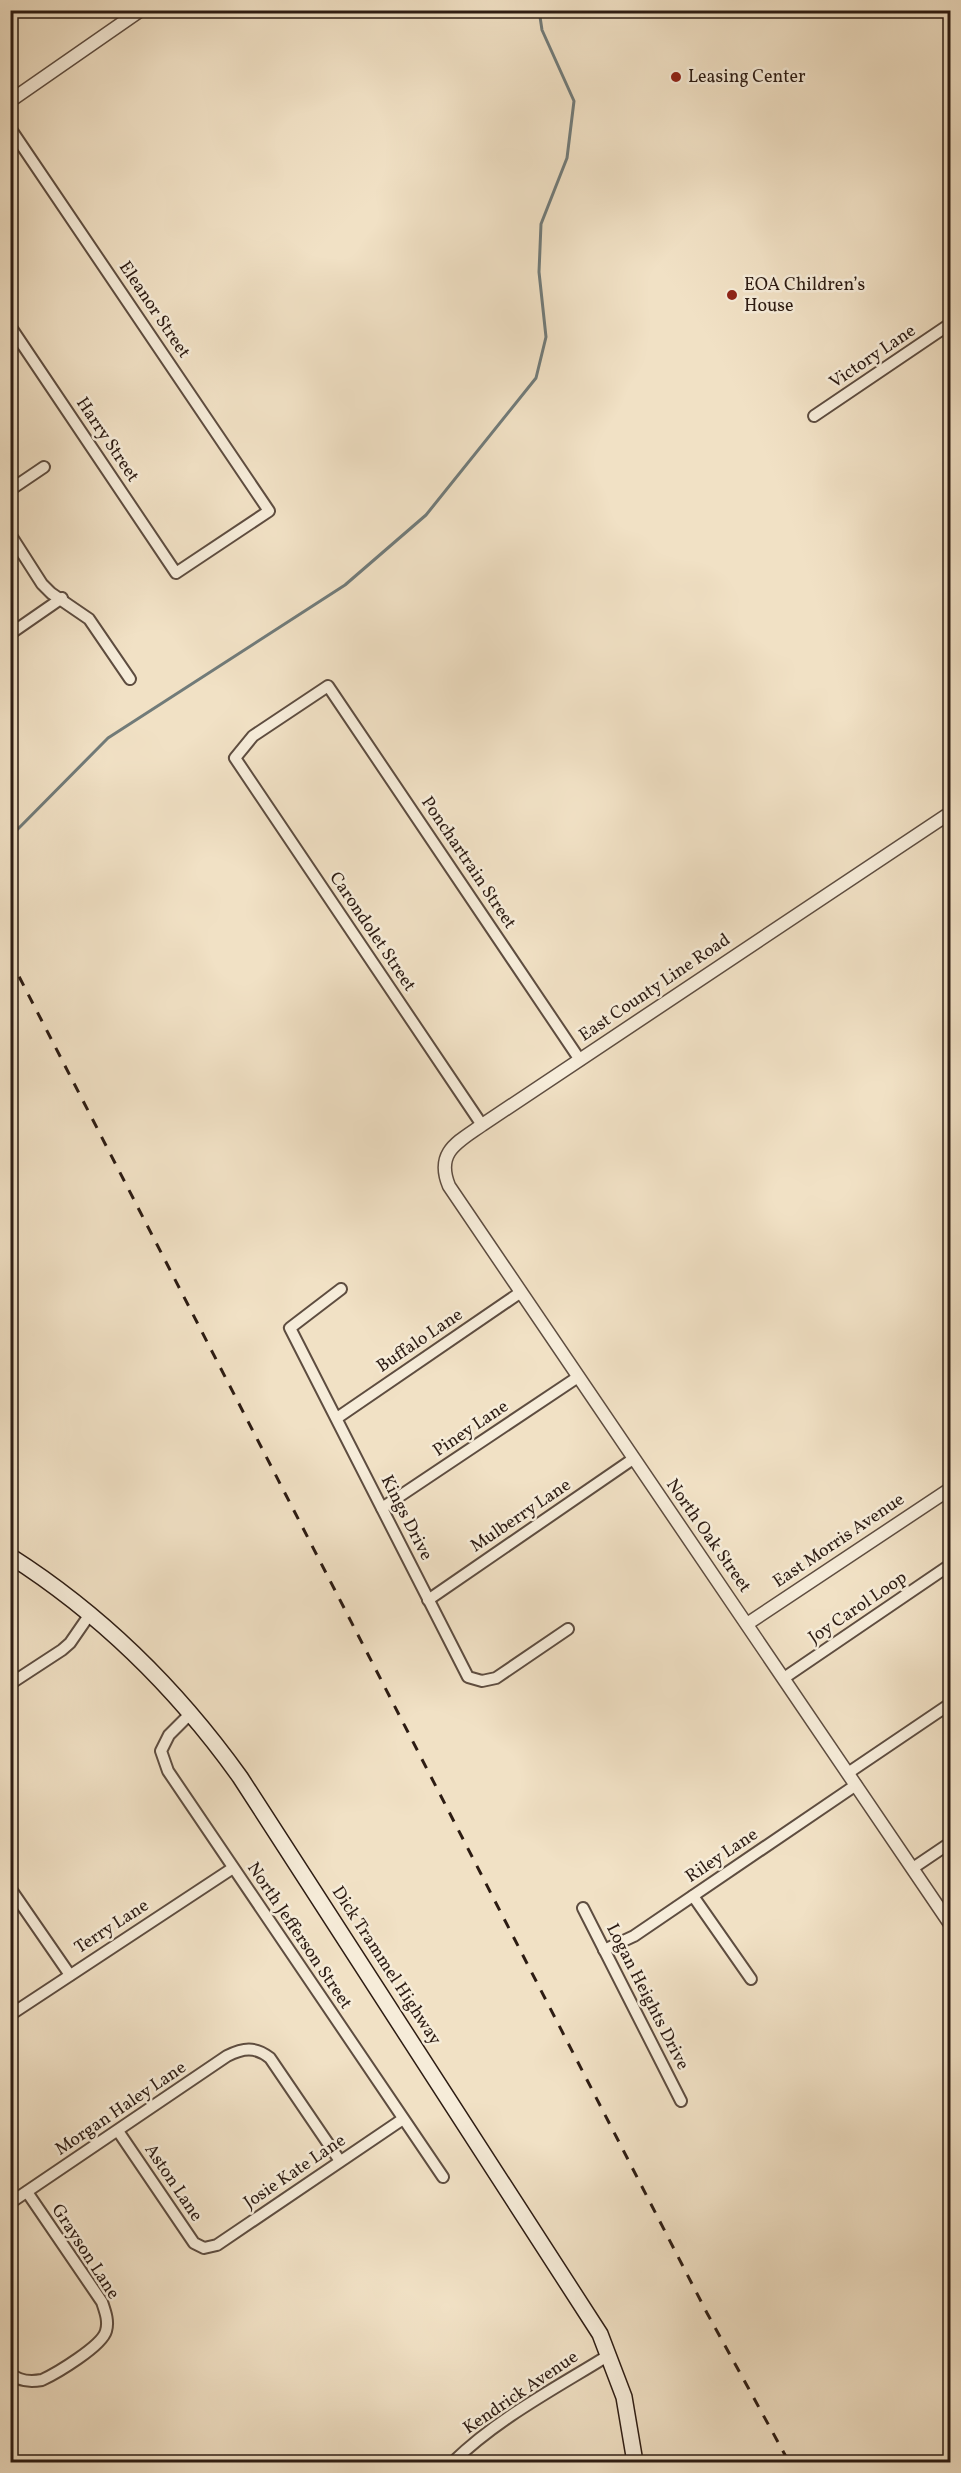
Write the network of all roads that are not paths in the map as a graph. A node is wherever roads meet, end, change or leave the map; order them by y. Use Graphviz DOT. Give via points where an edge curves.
graph roads {
  1 [pos="141,10"];
  2 [pos="10,101"];
  3 [pos="10,128"];
  4 [pos="951,324"];
  5 [pos="10,326"];
  6 [pos="813,416"];
  7 [pos="44,467"];
  8 [pos="10,490"];
  9 [pos="10,534"];
  10 [pos="176,573"];
  11 [pos="62,598"];
  12 [pos="10,634"];
  13 [pos="130,679"];
  14 [pos="328,686"];
  15 [pos="951,813"];
  16 [pos="580,1060"];
  17 [pos="482,1125"];
  18 [pos="444,1164"];
  19 [pos="341,1289"];
  20 [pos="521,1292"];
  21 [pos="578,1377"];
  22 [pos="337,1418"];
  23 [pos="633,1459"];
  24 [pos="951,1489"];
  25 [pos="382,1508"];
  26 [pos="10,1556"];
  27 [pos="951,1565"];
  28 [pos="428,1600"];
  29 [pos="90,1614"];
  30 [pos="747,1624"];
  31 [pos="568,1629"];
  32 [pos="784,1678"];
  33 [pos="10,1684"];
  34 [pos="951,1704"];
  35 [pos="191,1713"];
  36 [pos="848,1773"];
  37 [pos="856,1785"];
  38 [pos="951,1843"];
  39 [pos="233,1868"];
  40 [pos="913,1868"];
  41 [pos="10,1888"];
  42 [pos="693,1896"];
  43 [pos="583,1908"];
  44 [pos="951,1924"];
  45 [pos="604,1950"];
  46 [pos="70,1975"];
  47 [pos="751,1979"];
  48 [pos="10,2015"];
  49 [pos="681,2101"];
  50 [pos="403,2119"];
  51 [pos="118,2132"];
  52 [pos="340,2161"];
  53 [pos="443,2177"];
  54 [pos="27,2192"];
  55 [pos="10,2203"];
  56 [pos="204,2248"];
  57 [pos="609,2355"];
  58 [pos="10,2372"];
  59 [pos="453,2463"];
  60 [pos="635,2463"];
  1 -- 2 [label="street"];
  3 -- 10 [label="street, Eleanor Street" via="269,511"];
  4 -- 6 [label="street, Victory Lane"];
  5 -- 10 [label="street, Harry Street"];
  7 -- 8 [label="street"];
  9 -- 11 [label="street" via="42,584"];
  11 -- 12 [label="street"];
  11 -- 13 [label="street" via="98,629"];
  14 -- 16 [label="street, Ponchartrain Street"];
  14 -- 17 [label="street, Carondolet Street" via="253,736 235,758"];
  15 -- 16 [label="street, East County Line Road"];
  16 -- 17 [label="street, East County Line Road"];
  17 -- 18 [label="street, East County Line Road" via="455,1144"];
  18 -- 20 [label="street, North Oak Street" via="449,1186"];
  19 -- 22 [label="street, Kings Drive" via="290,1328"];
  20 -- 21 [label="street, North Oak Street"];
  20 -- 22 [label="street, Buffalo Lane"];
  21 -- 23 [label="street, North Oak Street"];
  21 -- 25 [label="street, Piney Lane"];
  22 -- 25 [label="street, Kings Drive"];
  23 -- 28 [label="street, Mulberry Lane"];
  23 -- 30 [label="street, North Oak Street"];
  24 -- 30 [label="street, East Morris Avenue"];
  25 -- 28 [label="street, Kings Drive"];
  26 -- 29 [label="main road, Dick Trammel Highway"];
  27 -- 32 [label="street, Joy Carol Loop"];
  28 -- 31 [label="street, Kings Drive" via="468,1677 482,1681 496,1678"];
  29 -- 33 [label="street" via="70,1643"];
  29 -- 35 [label="main road, Dick Trammel Highway" via="131,1649"];
  30 -- 32 [label="street, North Oak Street"];
  32 -- 36 [label="street, North Oak Street"];
  34 -- 36 [label="street"];
  35 -- 39 [label="street, North Jefferson Street" via="169,1735 161,1751 163,1761"];
  35 -- 57 [label="main road, Dick Trammel Highway" via="266,1816 583,2304"];
  36 -- 37 [label="street, North Oak Street"];
  37 -- 40 [label="street, North Oak Street"];
  37 -- 42 [label="street, Riley Lane"];
  38 -- 40 [label="street"];
  39 -- 46 [label="street, Terry Lane"];
  39 -- 50 [label="street, North Jefferson Street"];
  40 -- 44 [label="street, North Oak Street"];
  41 -- 46 [label="street"];
  42 -- 45 [label="street, Riley Lane" via="634,1936"];
  42 -- 47 [label="street"];
  43 -- 45 [label="street, Logan Heights Drive"];
  45 -- 49 [label="street, Logan Heights Drive"];
  46 -- 48 [label="street, Terry Lane"];
  50 -- 52 [label="street, Josie Kate Lane"];
  50 -- 53 [label="street, North Jefferson Street"];
  51 -- 52 [label="street, Morgan Haley Lane" via="227,2056 252,2049 270,2058"];
  51 -- 54 [label="street, Morgan Haley Lane"];
  51 -- 56 [label="street, Aston Lane" via="194,2243"];
  52 -- 56 [label="street, Josie Kate Lane" via="217,2245"];
  54 -- 55 [label="street, Morgan Haley Lane"];
  54 -- 58 [label="street, Grayson Lane" via="102,2302 106,2332 98,2343 51,2376 32,2382"];
  57 -- 59 [label="street, Kendrick Avenue" via="499,2424"];
  57 -- 60 [label="main road, Dick Trammel Highway" via="624,2397"];
}
